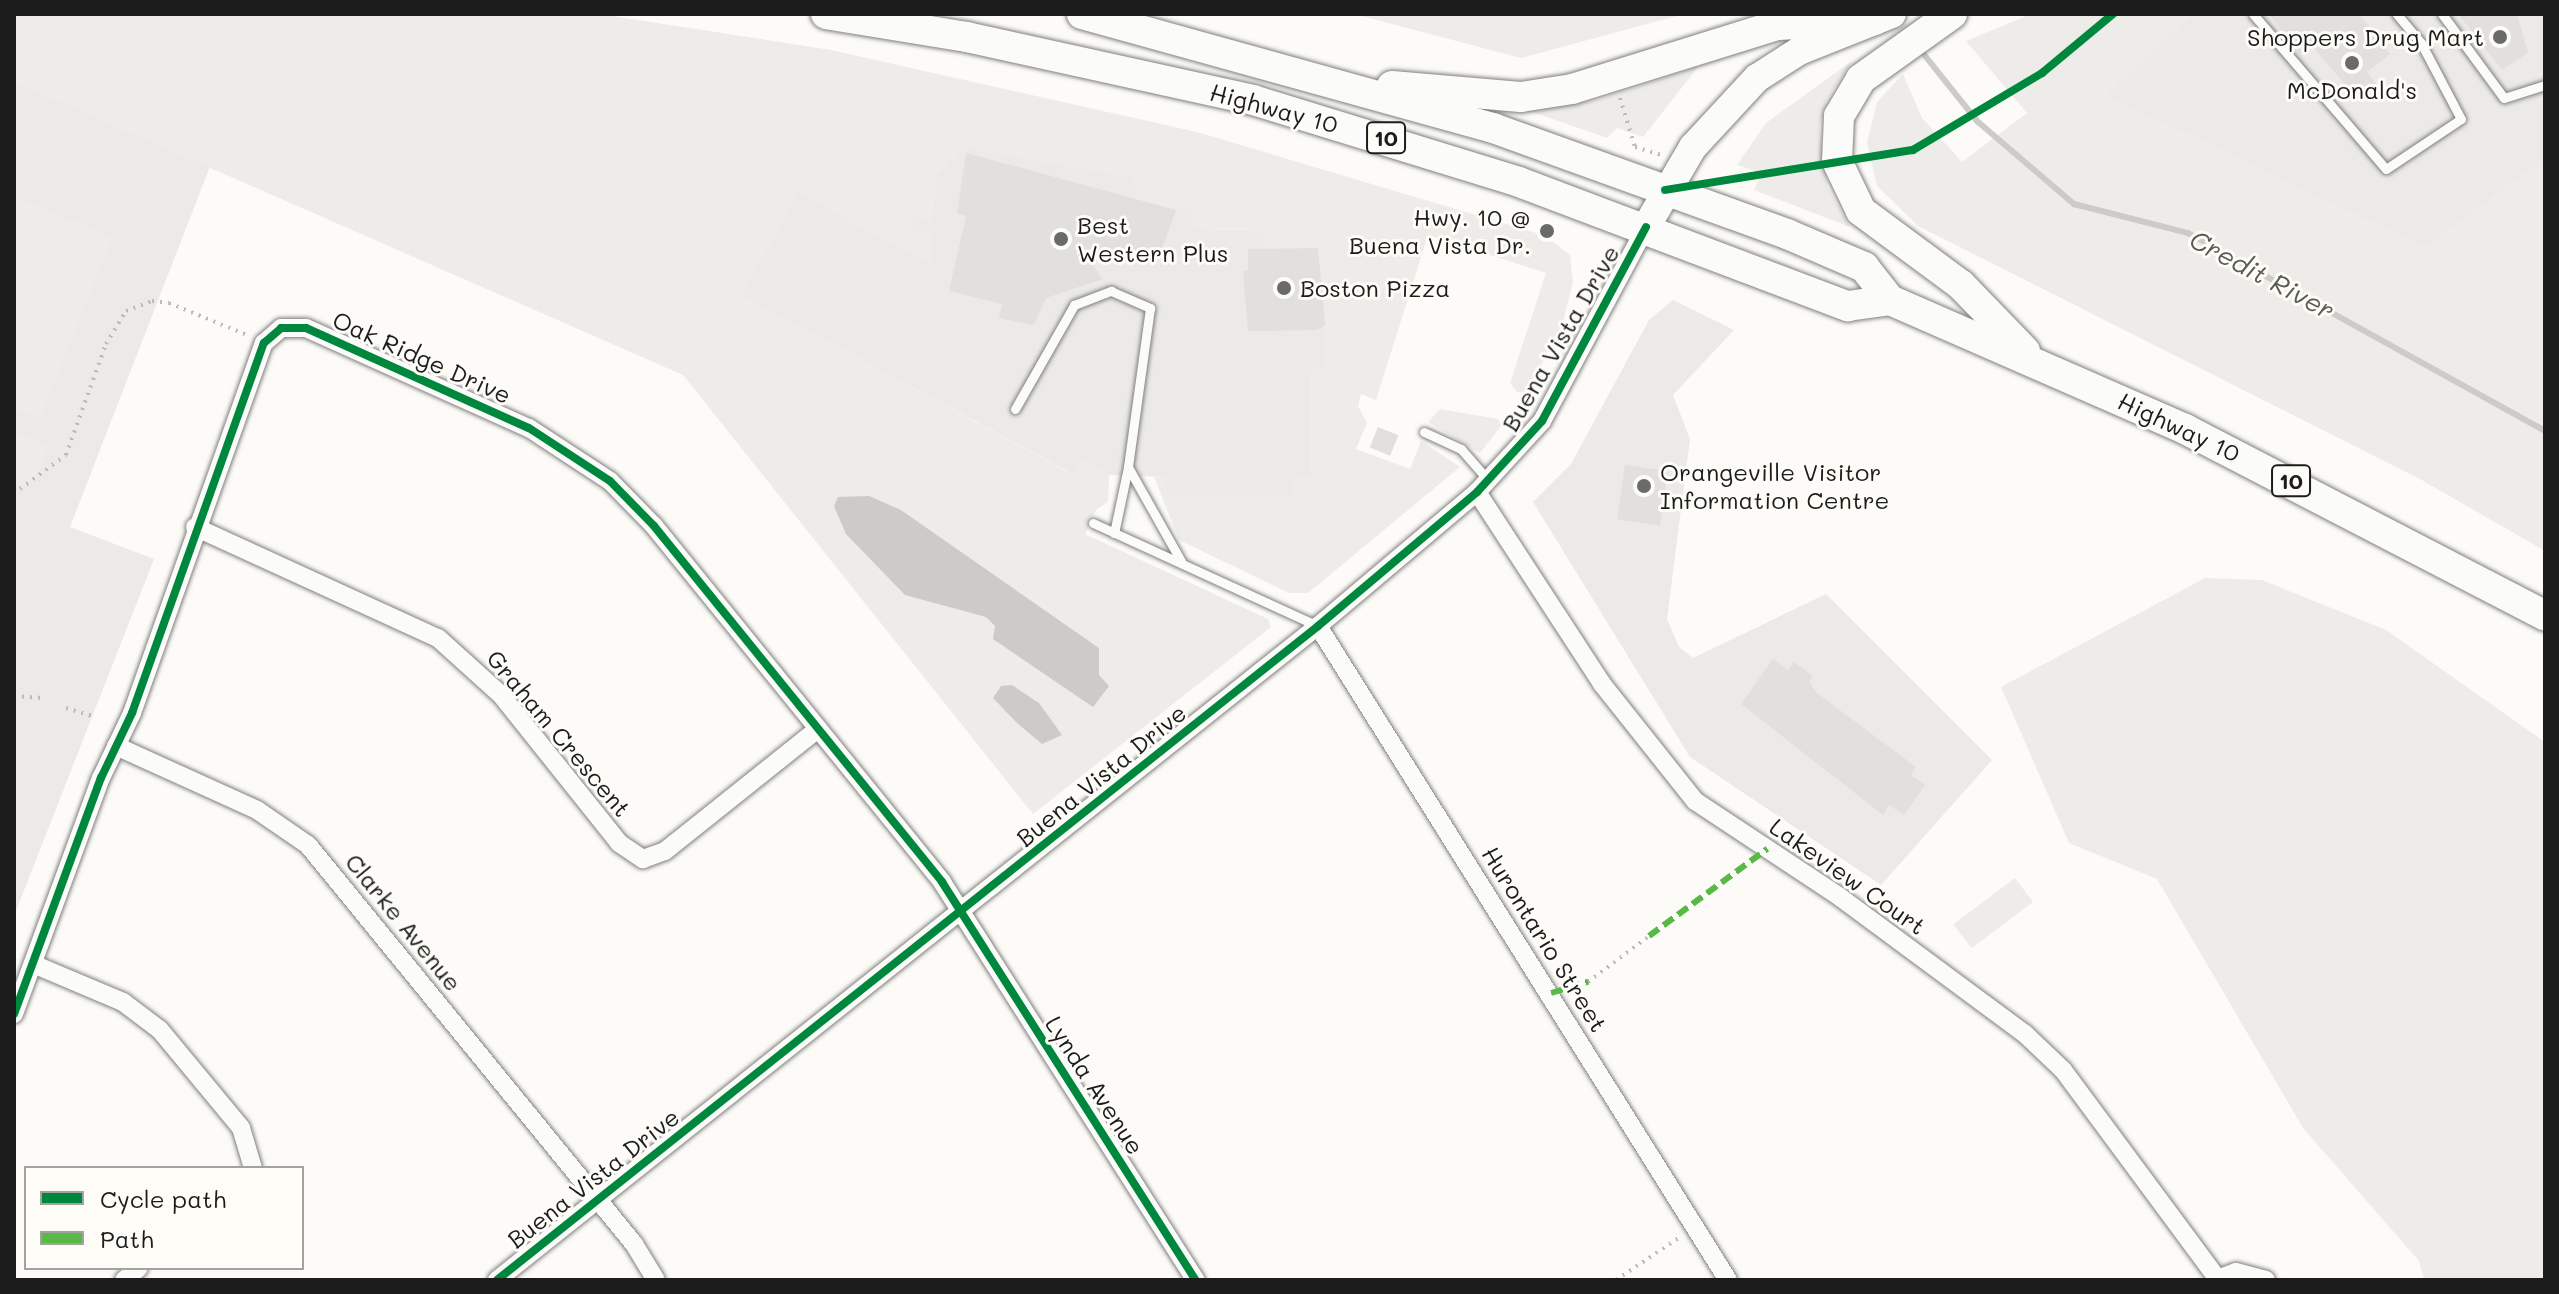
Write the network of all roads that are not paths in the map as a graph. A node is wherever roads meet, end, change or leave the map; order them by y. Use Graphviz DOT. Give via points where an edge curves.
graph roads {
  1 [pos="826,14"];
  2 [pos="1082,14"];
  3 [pos="2253,14"];
  4 [pos="2397,14"];
  5 [pos="2442,14"];
  6 [pos="1883,17"];
  7 [pos="1941,23"];
  8 [pos="1328,82"];
  9 [pos="2545,85"];
  10 [pos="1665,190"];
  11 [pos="1646,227"];
  12 [pos="1890,300"];
  13 [pos="2032,358"];
  14 [pos="1015,409"];
  15 [pos="1424,432"];
  16 [pos="1128,467"];
  17 [pos="1483,486"];
  18 [pos="1093,523"];
  19 [pos="195,527"];
  20 [pos="1114,533"];
  21 [pos="1181,561"];
  22 [pos="2545,616"];
  23 [pos="1318,626"];
  24 [pos="818,729"];
  25 [pos="116,746"];
  26 [pos="962,912"];
  27 [pos="33,964"];
  28 [pos="14,1014"];
  29 [pos="252,1166"];
  30 [pos="596,1200"];
  31 [pos="2216,1279"];
  32 [pos="497,1280"];
  33 [pos="656,1280"];
  34 [pos="1196,1280"];
  35 [pos="1728,1280"];
  36 [pos="2266,1280"];
  1 -- 11 [label="highway, Highway 10 / 10" via="967,37 1253,100 1411,146"];
  2 -- 8 [label="highway, Highway 10 / 10"];
  3 -- 4 [label="lane" via="2386,169 2461,119 2421,43"];
  5 -- 9 [label="lane" via="2504,98"];
  6 -- 8 [label="highway" via="1778,25 1614,77 1521,97"];
  6 -- 10 [label="main road" via="1799,51 1757,78 1725,106"];
  7 -- 13 [label="highway" via="1861,79 1846,100 1837,161 1861,211 1961,285"];
  8 -- 10 [label="highway, Highway 10 / 10" via="1493,128"];
  10 -- 11 [label="main road"];
  10 -- 12 [label="highway, Highway 10 / 10" via="1864,267"];
  11 -- 12 [label="highway, Highway 10 / 10" via="1848,306"];
  11 -- 17 [label="street, Buena Vista Drive" via="1542,421"];
  12 -- 13 [label="highway, Highway 10 / 10"];
  13 -- 22 [label="highway, Highway 10 / 10" via="2310,490"];
  14 -- 16 [label="lane" via="1074,305 1111,291 1150,308"];
  15 -- 17 [label="lane" via="1461,449"];
  16 -- 20 [label="lane"];
  16 -- 21 [label="lane"];
  17 -- 23 [label="street, Buena Vista Drive"];
  17 -- 31 [label="street, Lakeview Court" via="1602,684 1685,790 2025,1034 2063,1070"];
  18 -- 20 [label="lane"];
  19 -- 24 [label="street, Graham Crescent" via="390,612 468,661 619,843 643,859 665,851"];
  19 -- 24 [label="street, Oak Ridge Drive" via="264,343 281,328 306,328 529,428 610,481 689,566"];
  19 -- 25 [label="street, Oak Ridge Drive"];
  20 -- 21 [label="lane"];
  21 -- 23 [label="lane"];
  23 -- 26 [label="street, Buena Vista Drive"];
  23 -- 35 [label="street, Hurontario Street"];
  24 -- 26 [label="street, Oak Ridge Drive"];
  25 -- 27 [label="street, Oak Ridge Drive"];
  25 -- 30 [label="street, Clarke Avenue" via="247,805 308,845"];
  26 -- 30 [label="street, Buena Vista Drive"];
  26 -- 34 [label="street, Lynda Avenue"];
  27 -- 28 [label="street, Oak Ridge Drive"];
  27 -- 29 [label="street" via="123,1002 160,1030 241,1128"];
  30 -- 32 [label="street, Buena Vista Drive"];
  30 -- 33 [label="street, Clarke Avenue"];
  31 -- 36 [label="street, Lakeview Court" via="2236,1272"];
}
